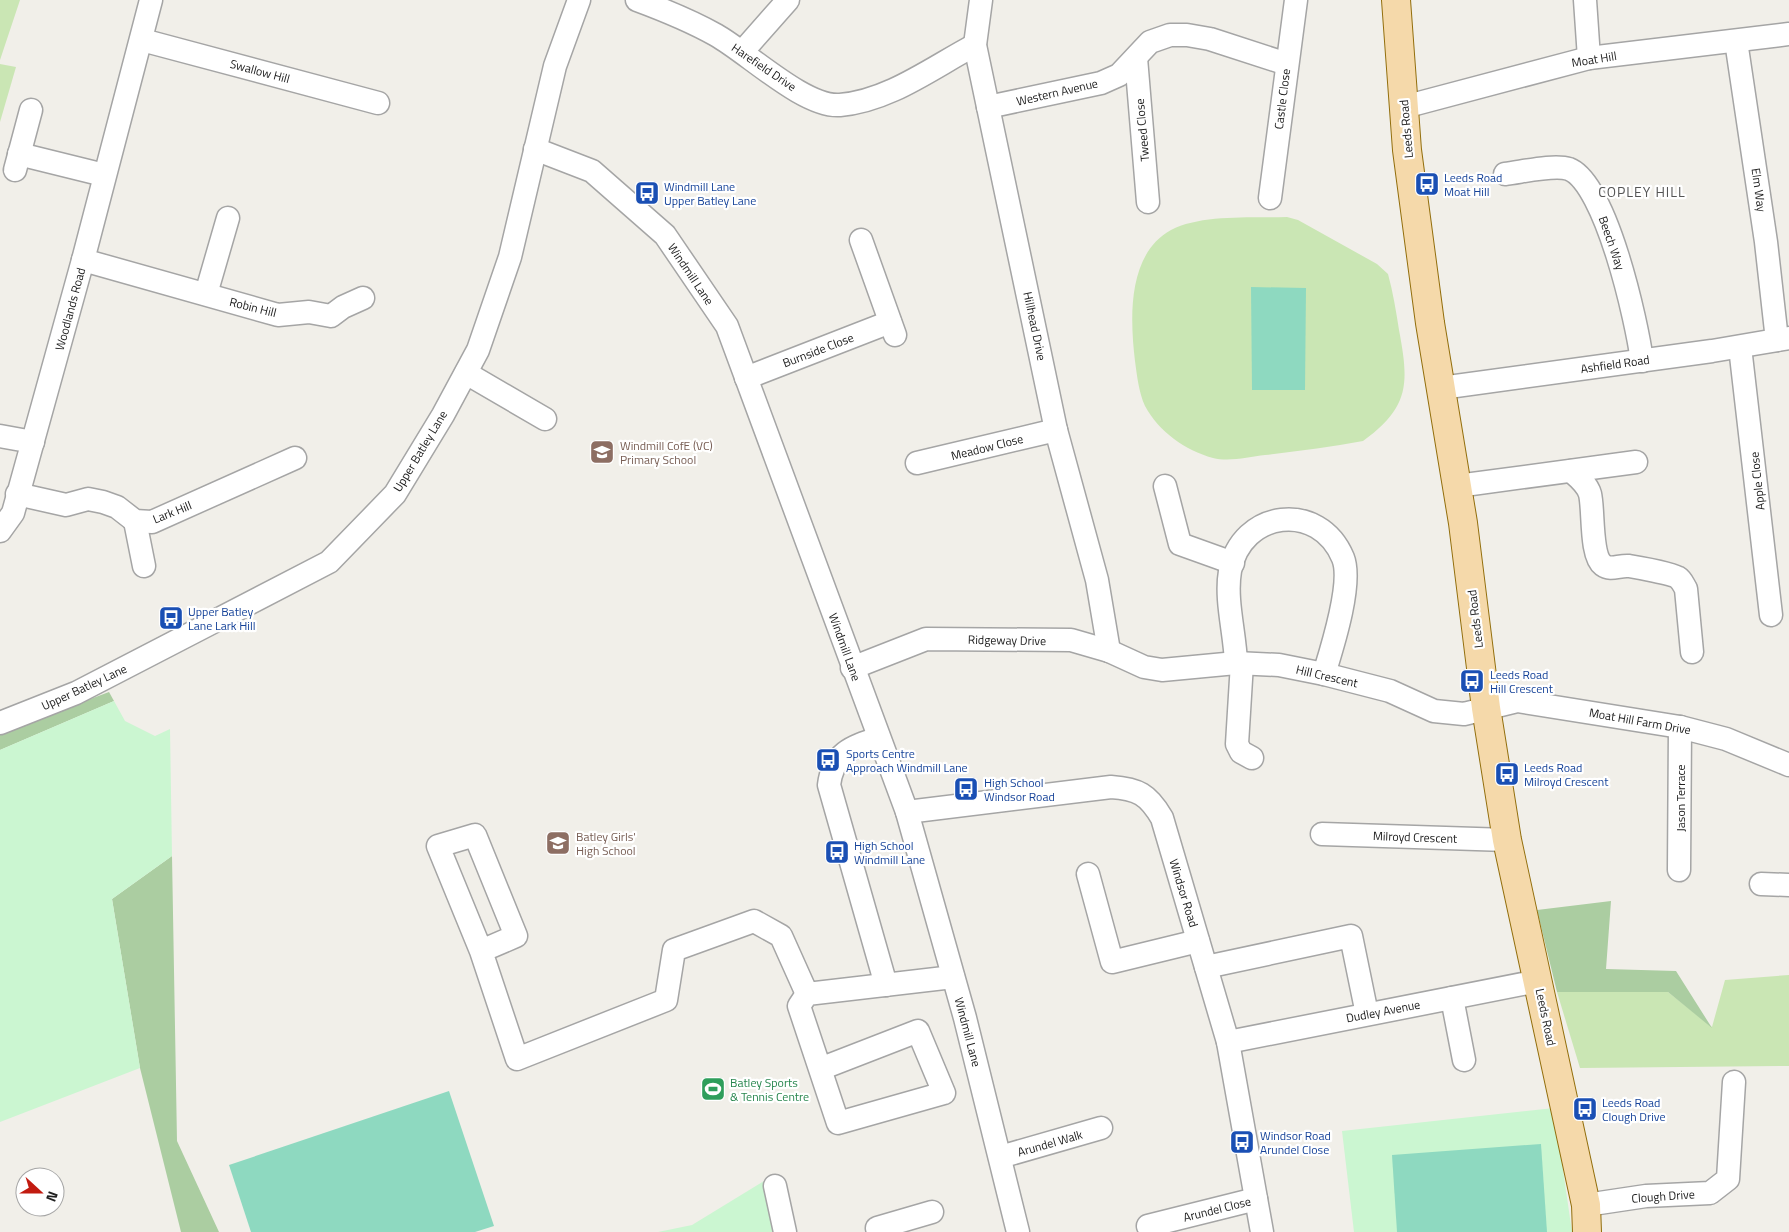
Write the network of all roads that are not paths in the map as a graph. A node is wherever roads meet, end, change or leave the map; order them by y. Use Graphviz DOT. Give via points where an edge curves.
graph roads {
  1 [pos="151,0"];
  2 [pos="579,0"];
  3 [pos="637,0"];
  4 [pos="788,0"];
  5 [pos="981,0"];
  6 [pos="1296,0"];
  7 [pos="1396,0"];
  8 [pos="1585,0"];
  9 [pos="1789,34"];
  10 [pos="142,40"];
  11 [pos="1736,41"];
  12 [pos="975,45"];
  13 [pos="744,51"];
  14 [pos="1136,58"];
  15 [pos="1589,58"];
  16 [pos="1287,64"];
  17 [pos="378,103"];
  18 [pos="1404,106"];
  19 [pos="988,107"];
  20 [pos="31,110"];
  21 [pos="535,148"];
  22 [pos="1505,174"];
  23 [pos="104,175"];
  24 [pos="1270,198"];
  25 [pos="1148,202"];
  26 [pos="228,218"];
  27 [pos="861,240"];
  28 [pos="83,260"];
  29 [pos="206,294"];
  30 [pos="362,298"];
  31 [pos="1783,339"];
  32 [pos="1740,347"];
  33 [pos="1642,360"];
  34 [pos="466,373"];
  35 [pos="746,378"];
  36 [pos="1441,388"];
  37 [pos="545,419"];
  38 [pos="1056,430"];
  39 [pos="0,436"];
  40 [pos="33,442"];
  41 [pos="295,458"];
  42 [pos="1636,462"];
  43 [pos="917,464"];
  44 [pos="1570,471"];
  45 [pos="1165,486"];
  46 [pos="1457,486"];
  47 [pos="17,494"];
  48 [pos="135,521"];
  49 [pos="0,531"];
  50 [pos="1233,563"];
  51 [pos="144,566"];
  52 [pos="1771,615"];
  53 [pos="1109,651"];
  54 [pos="1692,652"];
  55 [pos="1239,663"];
  56 [pos="852,668"];
  57 [pos="1162,670"];
  58 [pos="1324,674"];
  59 [pos="1486,708"];
  60 [pos="0,723"];
  61 [pos="1680,727"];
  62 [pos="879,738"];
  63 [pos="1252,758"];
  64 [pos="1789,765"];
  65 [pos="907,812"];
  66 [pos="1322,834"];
  67 [pos="1507,840"];
  68 [pos="1679,870"];
  69 [pos="1088,874"];
  70 [pos="1761,884"];
  71 [pos="1789,885"];
  72 [pos="1198,941"];
  73 [pos="481,950"];
  74 [pos="1206,966"];
  75 [pos="953,977"];
  76 [pos="1538,981"];
  77 [pos="886,985"];
  78 [pos="806,994"];
  79 [pos="1452,998"];
  80 [pos="1367,1014"];
  81 [pos="1228,1042"];
  82 [pos="1464,1060"];
  83 [pos="820,1069"];
  84 [pos="1734,1082"];
  85 [pos="1100,1128"];
  86 [pos="1000,1157"];
  87 [pos="776,1186"];
  88 [pos="1256,1199"];
  89 [pos="1586,1205"];
  90 [pos="932,1212"];
  91 [pos="1148,1226"];
  92 [pos="784,1232"];
  93 [pos="878,1232"];
  94 [pos="1018,1232"];
  95 [pos="1262,1232"];
  96 [pos="1587,1232"];
  1 -- 10 [label="street, Woodlands Road"];
  2 -- 21 [label="street, Upper Batley Lane" via="555,66"];
  3 -- 13 [label="street, Harefield Drive" via="683,18"];
  4 -- 13 [label="street"];
  5 -- 12 [label="street, Hillhead Drive"];
  6 -- 16 [label="street, Castle Close"];
  7 -- 18 [label="main road, Leeds Road"];
  8 -- 15 [label="street"];
  9 -- 11 [label="street, Moat Hill"];
  10 -- 17 [label="street, Swallow Hill"];
  10 -- 23 [label="street, Woodlands Road"];
  11 -- 15 [label="street, Moat Hill"];
  11 -- 31 [label="street, Elm Way"];
  12 -- 13 [label="street, Harefield Drive" via="888,92 837,105 816,100 785,83"];
  12 -- 19 [label="street, Hillhead Drive"];
  14 -- 16 [label="street, Western Avenue" via="1150,42 1170,35 1187,35 1210,39"];
  14 -- 19 [label="street, Western Avenue" via="1119,75 1101,82"];
  14 -- 25 [label="street, Tweed Close"];
  15 -- 18 [label="street, Moat Hill"];
  16 -- 24 [label="street, Castle Close"];
  18 -- 36 [label="main road, Leeds Road" via="1407,150"];
  19 -- 38 [label="street, Hillhead Drive"];
  20 -- 23 [label="street" via="17,162"];
  21 -- 34 [label="street, Upper Batley Lane" via="510,257 478,350"];
  21 -- 35 [label="street, Windmill Lane" via="592,171 665,235 727,326"];
  22 -- 33 [label="street, Beech Way" via="1560,167 1575,172 1582,179 1602,214 1625,279"];
  23 -- 28 [label="street, Woodlands Road"];
  26 -- 29 [label="street"];
  27 -- 35 [label="street, Burnside Close" via="892,329"];
  28 -- 29 [label="street, Robin Hill"];
  28 -- 40 [label="street, Woodlands Road"];
  29 -- 30 [label="street, Robin Hill" via="278,315 309,312 331,316"];
  31 -- 32 [label="street, Ashfield Road"];
  32 -- 33 [label="street, Ashfield Road"];
  32 -- 52 [label="street, Apple Close"];
  33 -- 36 [label="street, Ashfield Road"];
  34 -- 37 [label="street"];
  34 -- 60 [label="street, Upper Batley Lane" via="395,494 329,562 76,693"];
  35 -- 56 [label="street, Windmill Lane"];
  36 -- 46 [label="main road, Leeds Road"];
  38 -- 43 [label="street, Meadow Close"];
  38 -- 53 [label="street, Hillhead Drive" via="1098,580"];
  39 -- 40 [label="street"];
  40 -- 47 [label="street, Woodlands Road"];
  41 -- 48 [label="street, Lark Hill" via="152,522"];
  42 -- 44 [label="street"];
  44 -- 46 [label="street"];
  44 -- 54 [label="street" via="1579,477 1590,493 1596,552 1601,564 1675,575 1682,582 1686,589"];
  45 -- 50 [label="street" via="1180,544"];
  46 -- 59 [label="main road, Leeds Road"];
  47 -- 48 [label="street, Lark Hill" via="66,505 88,499 103,502 117,507"];
  47 -- 49 [label="street, Woodlands Road" via="13,513"];
  48 -- 51 [label="street"];
  50 -- 55 [label="street" via="1230,588"];
  50 -- 58 [label="street" via="1250,534 1263,524 1289,518 1301,519 1331,539 1343,559 1346,576"];
  53 -- 56 [label="street, Ridgeway Drive" via="1071,640 926,639"];
  53 -- 57 [label="street, Ridgeway Drive" via="1144,667"];
  55 -- 57 [label="street, Hill Crescent"];
  55 -- 58 [label="street, Hill Crescent" via="1279,665"];
  55 -- 63 [label="street" via="1237,744 1241,752"];
  56 -- 62 [label="street, Windmill Lane"];
  58 -- 59 [label="street, Hill Crescent" via="1390,691 1434,710 1464,714"];
  59 -- 61 [label="street, Moat Hill Farm Drive" via="1517,701"];
  59 -- 67 [label="main road, Leeds Road"];
  61 -- 64 [label="street, Moat Hill Farm Drive" via="1726,738"];
  61 -- 68 [label="street, Jason Terrace"];
  62 -- 65 [label="street, Windmill Lane"];
  62 -- 77 [label="street" via="852,747 840,756 830,773 829,785"];
  65 -- 72 [label="street, Windsor Road" via="1111,787 1130,789 1152,801 1162,818"];
  65 -- 75 [label="street, Windmill Lane"];
  66 -- 67 [label="street, Milroyd Crescent"];
  67 -- 76 [label="main road, Leeds Road"];
  69 -- 72 [label="street" via="1112,962"];
  70 -- 71 [label="street"];
  72 -- 74 [label="street, Windsor Road"];
  73 -- 73 [label="street" via="438,846 475,835 516,936"];
  73 -- 78 [label="street" via="517,1059 666,1000 674,950 754,921 781,936"];
  74 -- 80 [label="street" via="1351,936"];
  74 -- 81 [label="street, Windsor Road"];
  75 -- 77 [label="street"];
  75 -- 86 [label="street, Windmill Lane"];
  76 -- 79 [label="street, Dudley Avenue"];
  76 -- 89 [label="main road, Leeds Road"];
  77 -- 78 [label="street"];
  78 -- 83 [label="street" via="799,1006"];
  79 -- 80 [label="street, Dudley Avenue"];
  79 -- 82 [label="street"];
  80 -- 81 [label="street, Dudley Avenue"];
  81 -- 88 [label="street, Windsor Road"];
  83 -- 83 [label="street" via="838,1122 944,1093 918,1031"];
  84 -- 89 [label="street, Clough Drive" via="1728,1179 1710,1193 1646,1196"];
  85 -- 86 [label="street, Arundel Walk"];
  86 -- 94 [label="street, Windmill Lane"];
  87 -- 92 [label="street"];
  88 -- 91 [label="street, Arundel Close"];
  88 -- 95 [label="street, Windsor Road"];
  89 -- 96 [label="main road, Leeds Road"];
  90 -- 93 [label="street" via="877,1228"];
}
